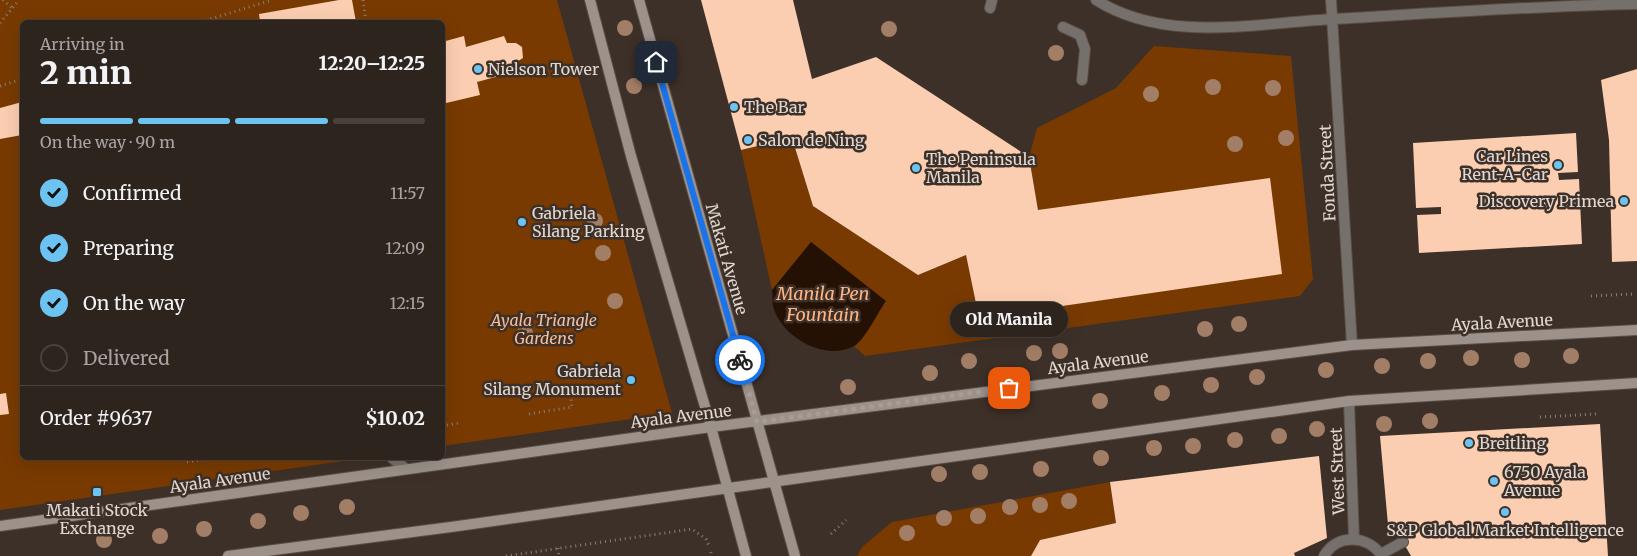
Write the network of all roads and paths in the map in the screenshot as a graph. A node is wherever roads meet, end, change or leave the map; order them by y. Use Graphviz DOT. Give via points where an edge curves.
graph roads {
  1 [pos="3,0"];
  2 [pos="19,0"];
  3 [pos="272,0"];
  4 [pos="363,0"];
  5 [pos="590,0"];
  6 [pos="639,0"];
  7 [pos="1096,0"];
  8 [pos="1331,0"];
  9 [pos="1637,4"];
  10 [pos="12,8"];
  11 [pos="1333,19"];
  12 [pos="207,20"];
  13 [pos="366,20"];
  14 [pos="0,23"];
  15 [pos="1063,27"];
  16 [pos="20,80"];
  17 [pos="1082,80"];
  18 [pos="0,86"];
  19 [pos="1634,294"];
  20 [pos="1592,296"];
  21 [pos="1637,330"];
  22 [pos="1352,345"];
  23 [pos="1637,383"];
  24 [pos="571,399"];
  25 [pos="1349,401"];
  26 [pos="529,414"];
  27 [pos="1597,414"];
  28 [pos="1540,417"];
  29 [pos="757,422"];
  30 [pos="459,423"];
  31 [pos="445,425"];
  32 [pos="710,427"];
  33 [pos="202,460"];
  34 [pos="395,460"];
  35 [pos="187,462"];
  36 [pos="406,469"];
  37 [pos="775,482"];
  38 [pos="726,488"];
  39 [pos="846,520"];
  40 [pos="0,526"];
  41 [pos="831,534"];
  42 [pos="1354,539"];
  43 [pos="1403,542"];
  44 [pos="558,548"];
  45 [pos="710,548"];
  46 [pos="1381,555"];
  47 [pos="228,556"];
  48 [pos="506,556"];
  49 [pos="559,556"];
  50 [pos="746,556"];
  51 [pos="795,556"];
  52 [pos="1324,556"];
  1 -- 10 [label="path"];
  2 -- 10 [label="path"];
  3 -- 12 [label="path"];
  4 -- 13 [label="path"];
  5 -- 32 [label="main road"];
  6 -- 29 [label="main road, Makati Avenue"];
  7 -- 11 [label="street" via="1146,20 1196,28"];
  8 -- 11 [label="street, Fonda Street"];
  9 -- 11 [label="street"];
  10 -- 14 [label="path"];
  11 -- 22 [label="street, Fonda Street"];
  15 -- 17 [label="street" via="1080,35 1085,49"];
  16 -- 18 [label="path"];
  19 -- 20 [label="path"];
  21 -- 22 [label="main road, Ayala Avenue"];
  22 -- 29 [label="main road, Ayala Avenue"];
  23 -- 25 [label="main road"];
  24 -- 26 [label="path" via="572,407"];
  25 -- 37 [label="main road"];
  25 -- 42 [label="street, West Street"];
  27 -- 28 [label="path"];
  29 -- 32 [label="main road, Ayala Avenue"];
  29 -- 37 [label="main road, Makati Avenue"];
  30 -- 31 [label="path"];
  32 -- 36 [label="main road, Ayala Avenue"];
  32 -- 38 [label="main road"];
  33 -- 35 [label="path"];
  34 -- 36 [label="street"];
  36 -- 40 [label="main road, Ayala Avenue"];
  37 -- 38 [label="main road"];
  37 -- 51 [label="main road, Makati Avenue"];
  38 -- 47 [label="main road"];
  38 -- 50 [label="main road"];
  39 -- 41 [label="path"];
  42 -- 46 [label="street" via="1365,541"];
  42 -- 52 [label="street" via="1333,545"];
  43 -- 46 [label="street"];
  44 -- 45 [label="path" via="692,529 706,538"];
  44 -- 48 [label="path"];
  44 -- 49 [label="path"];
}
